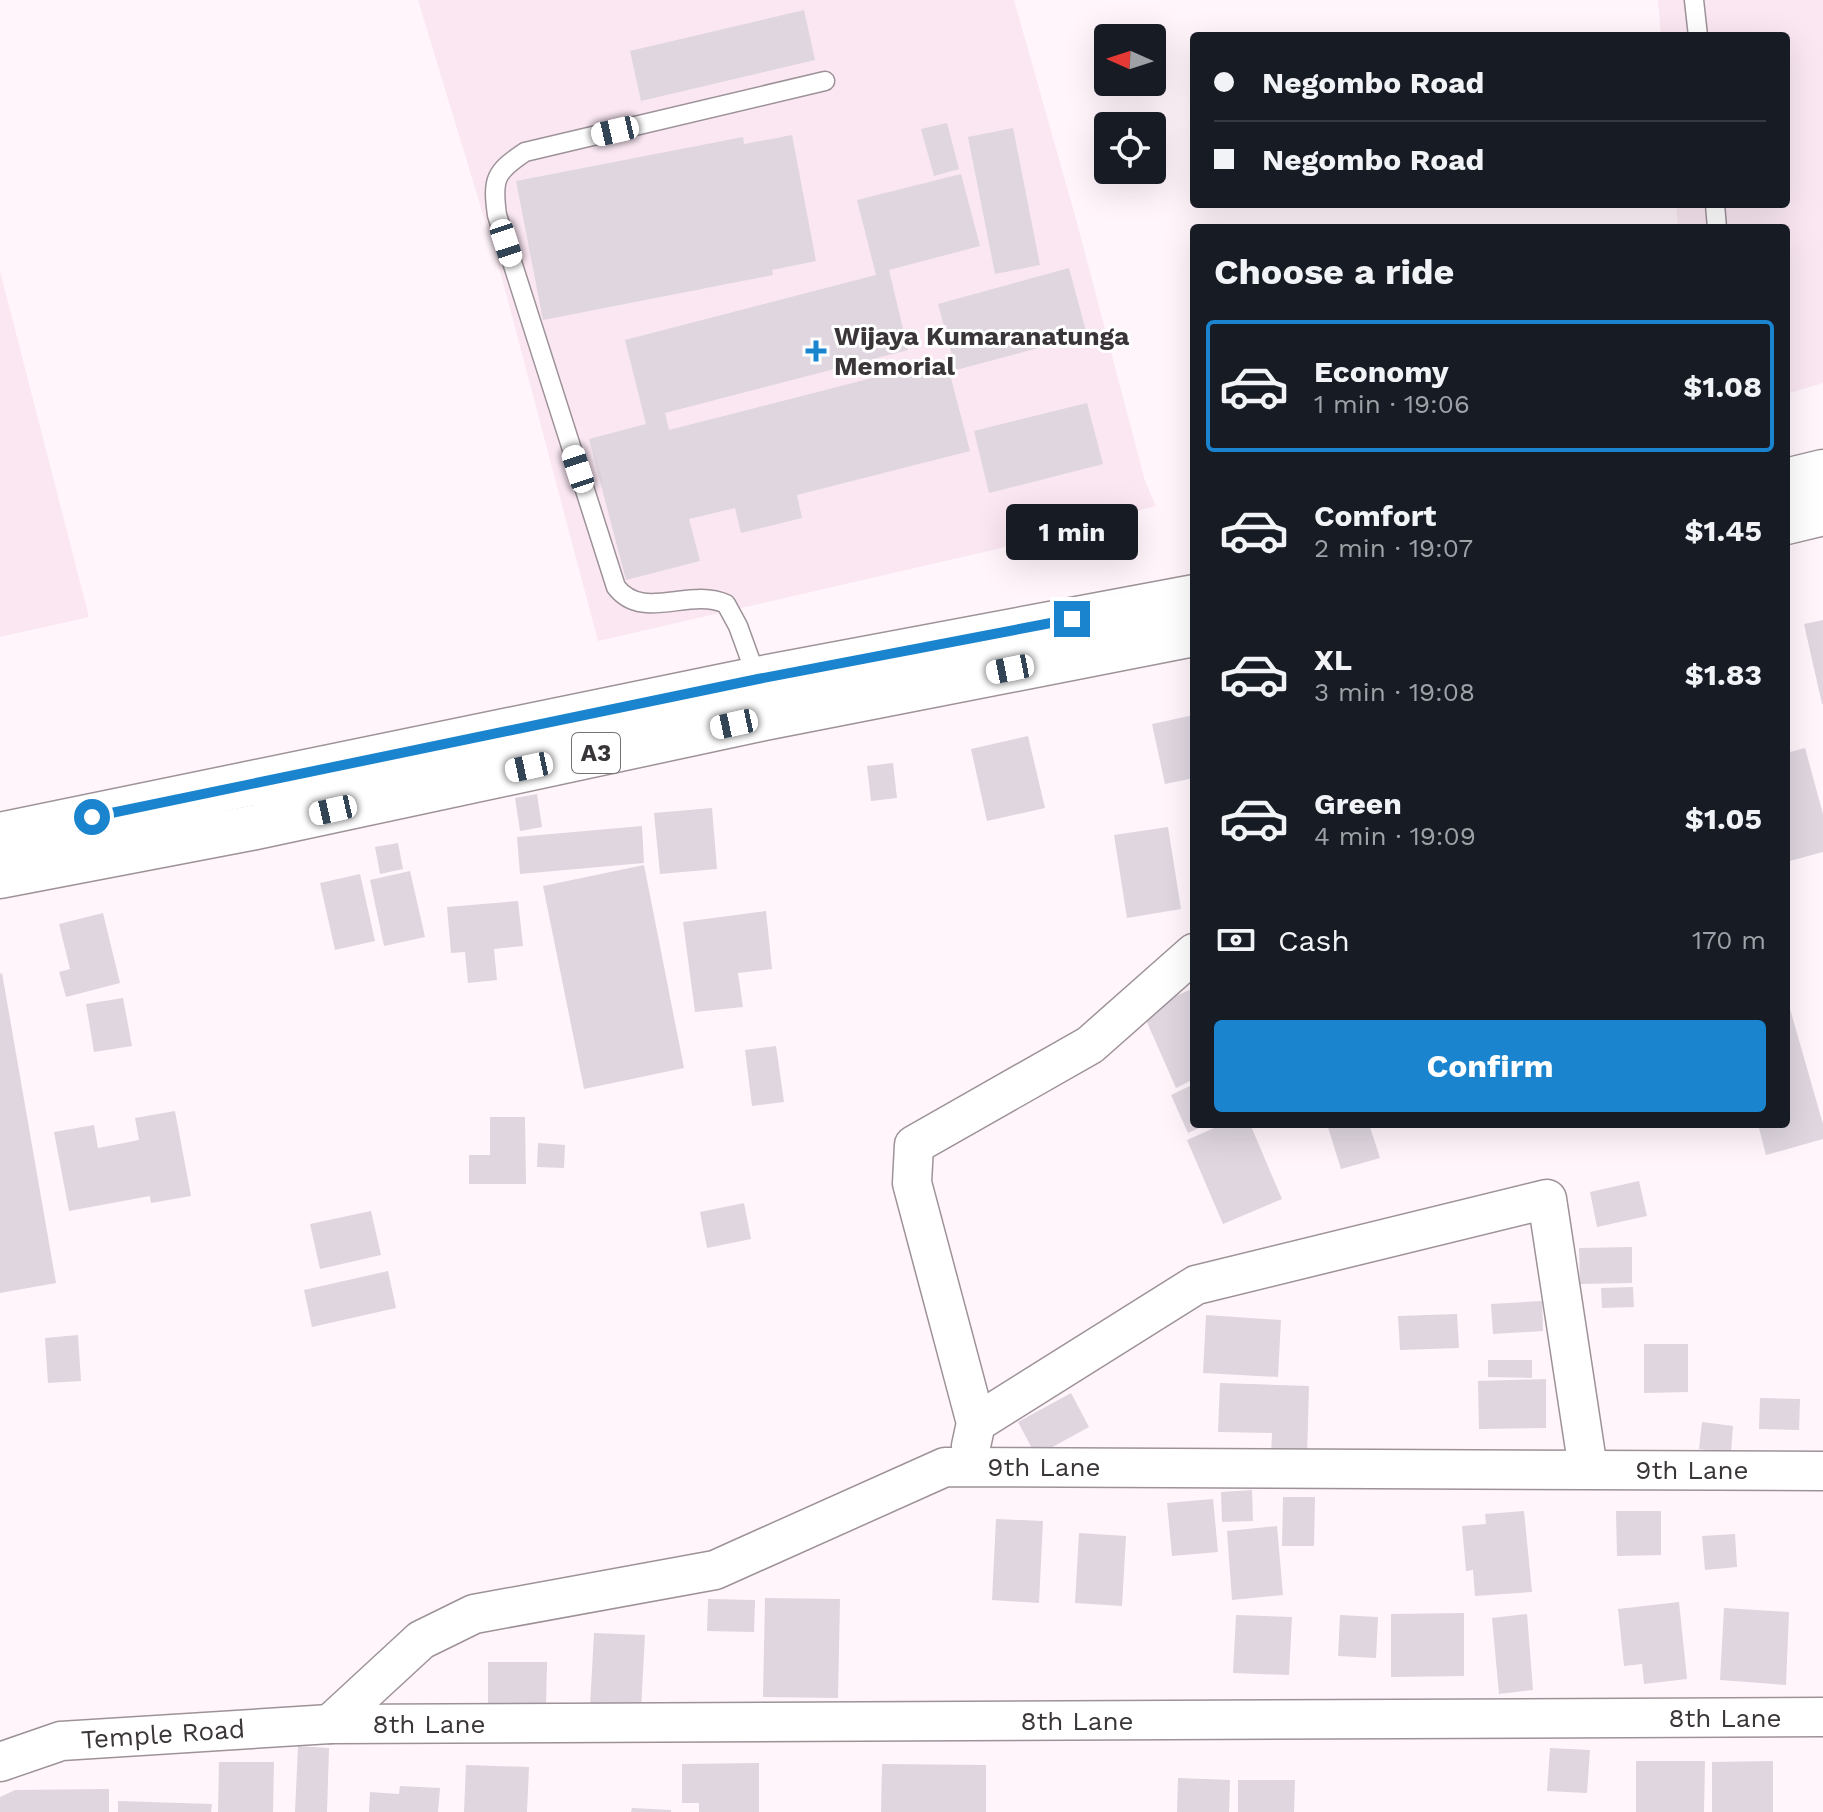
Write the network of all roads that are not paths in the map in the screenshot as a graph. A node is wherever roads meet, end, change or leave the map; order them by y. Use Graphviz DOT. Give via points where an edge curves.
graph roads {
  1 [pos="1694,0"];
  2 [pos="1698,32"];
  3 [pos="825,81"];
  4 [pos="1823,472"];
  5 [pos="1790,480"];
  6 [pos="1823,513"];
  7 [pos="1790,521"];
  8 [pos="1190,598"];
  9 [pos="1190,635"];
  10 [pos="761,698"];
  11 [pos="0,835"];
  12 [pos="0,876"];
  13 [pos="1190,957"];
  14 [pos="976,1423"];
  15 [pos="945,1467"];
  16 [pos="1588,1469"];
  17 [pos="1823,1471"];
  18 [pos="1823,1717"];
  19 [pos="330,1724"];
  20 [pos="0,1762"];
  1 -- 2 [label="lane"];
  3 -- 10 [label="lane" via="525,152 495,179 497,215 616,587 636,603 703,598 726,604"];
  4 -- 5 [label="highway"];
  6 -- 7 [label="highway"];
  8 -- 10 [label="highway, A3"];
  9 -- 10 [label="highway, A3"];
  10 -- 11 [label="highway, A3"];
  10 -- 12 [label="highway, A3" via="251,828"];
  13 -- 14 [label="street" via="1090,1045 914,1145 912,1183"];
  14 -- 15 [label="street" via="971,1450"];
  14 -- 16 [label="street" via="1196,1285 1547,1199"];
  15 -- 16 [label="street, 9th Lane"];
  15 -- 19 [label="street, 9th Lane" via="715,1570 474,1614 421,1640"];
  16 -- 17 [label="street, 9th Lane"];
  18 -- 19 [label="street, 8th Lane"];
  19 -- 20 [label="street, Temple Road" via="61,1741"];
}
